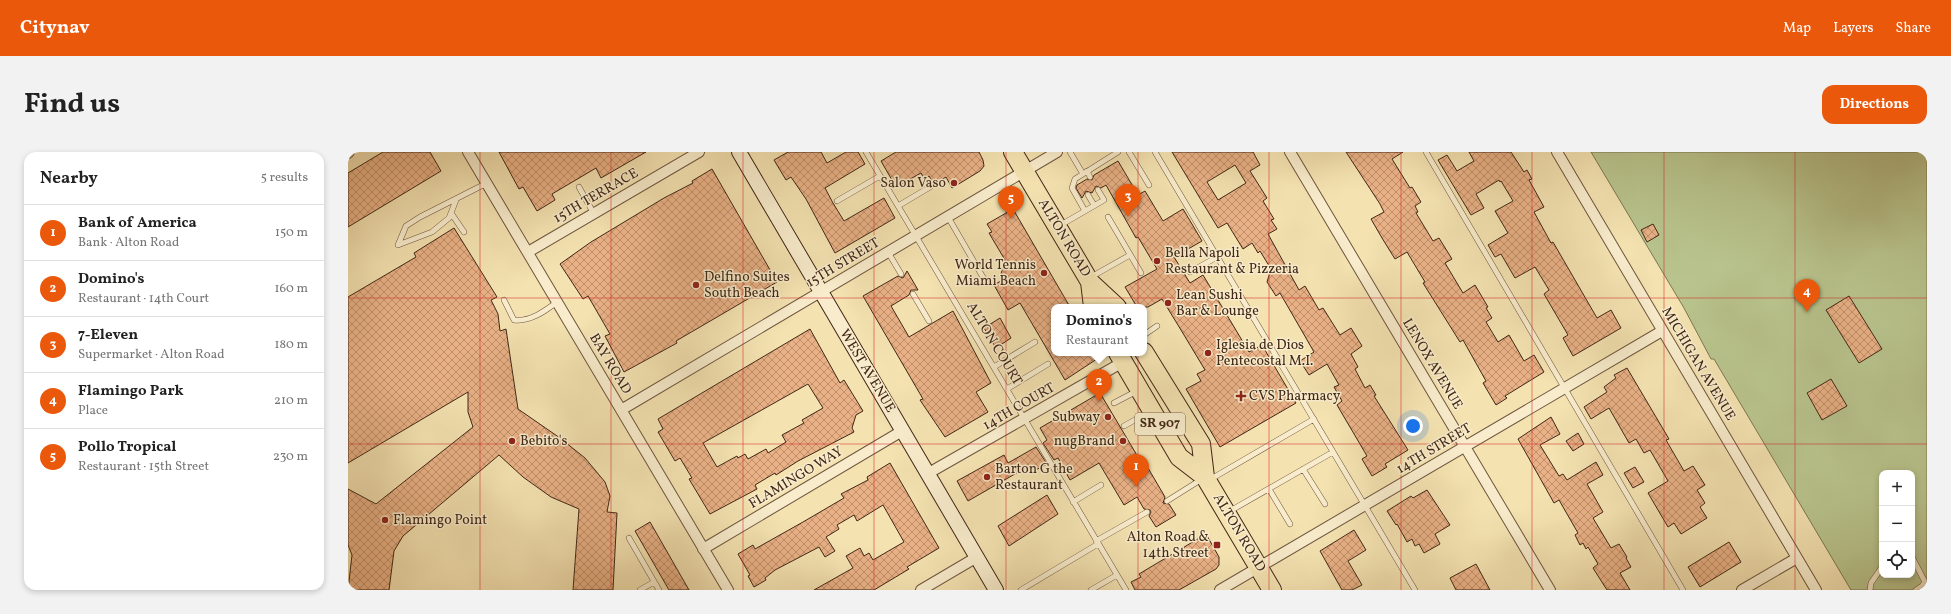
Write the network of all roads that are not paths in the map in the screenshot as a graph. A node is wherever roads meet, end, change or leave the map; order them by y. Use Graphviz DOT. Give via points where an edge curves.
graph roads {
  1 [pos="468,152"];
  2 [pos="699,152"];
  3 [pos="739,152"];
  4 [pos="866,152"];
  5 [pos="1013,152"];
  6 [pos="1057,152"];
  7 [pos="1070,152"];
  8 [pos="1118,152"];
  9 [pos="1129,152"];
  10 [pos="1155,152"];
  11 [pos="1290,152"];
  12 [pos="1426,152"];
  13 [pos="1557,152"];
  14 [pos="1024,172"];
  15 [pos="1085,173"];
  16 [pos="880,176"];
  17 [pos="1078,177"];
  18 [pos="1090,177"];
  19 [pos="487,183"];
  20 [pos="1081,183"];
  21 [pos="1149,185"];
  22 [pos="579,187"];
  23 [pos="930,187"];
  24 [pos="1098,190"];
  25 [pos="1088,195"];
  26 [pos="456,200"];
  27 [pos="837,201"];
  28 [pos="1094,205"];
  29 [pos="898,206"];
  30 [pos="1085,211"];
  31 [pos="451,213"];
  32 [pos="594,214"];
  33 [pos="948,217"];
  34 [pos="1108,217"];
  35 [pos="1057,227"];
  36 [pos="464,232"];
  37 [pos="916,236"];
  38 [pos="528,252"];
  39 [pos="888,252"];
  40 [pos="1130,255"];
  41 [pos="1217,257"];
  42 [pos="1190,272"];
  43 [pos="1141,273"];
  44 [pos="901,274"];
  45 [pos="984,279"];
  46 [pos="1089,281"];
  47 [pos="820,293"];
  48 [pos="913,294"];
  49 [pos="504,300"];
  50 [pos="557,302"];
  51 [pos="1093,304"];
  52 [pos="1114,304"];
  53 [pos="929,321"];
  54 [pos="1158,326"];
  55 [pos="1662,330"];
  56 [pos="1147,333"];
  57 [pos="1035,342"];
  58 [pos="1146,356"];
  59 [pos="1120,358"];
  60 [pos="1048,364"];
  61 [pos="994,366"];
  62 [pos="1564,388"];
  63 [pos="1007,389"];
  64 [pos="1139,389"];
  65 [pos="1114,404"];
  66 [pos="621,410"];
  67 [pos="1152,410"];
  68 [pos="1314,419"];
  69 [pos="1025,420"];
  70 [pos="1124,426"];
  71 [pos="1190,429"];
  72 [pos="902,432"];
  73 [pos="1466,447"];
  74 [pos="1333,452"];
  75 [pos="1303,469"];
  76 [pos="927,474"];
  77 [pos="1206,479"];
  78 [pos="1101,486"];
  79 [pos="1269,489"];
  80 [pos="1167,500"];
  81 [pos="1073,502"];
  82 [pos="1325,504"];
  83 [pos="1365,506"];
  84 [pos="1146,512"];
  85 [pos="1226,513"];
  86 [pos="1290,524"];
  87 [pos="629,538"];
  88 [pos="1097,543"];
  89 [pos="703,549"];
  90 [pos="977,557"];
  91 [pos="1797,558"];
  92 [pos="1915,563"];
  93 [pos="1259,567"];
  94 [pos="1879,572"];
  95 [pos="1117,575"];
  96 [pos="654,582"];
  97 [pos="640,590"];
  98 [pos="659,590"];
  99 [pos="728,590"];
  100 [pos="921,590"];
  101 [pos="996,590"];
  102 [pos="1021,590"];
  103 [pos="1091,590"];
  104 [pos="1126,590"];
  105 [pos="1220,590"];
  106 [pos="1272,590"];
  107 [pos="1415,590"];
  108 [pos="1550,590"];
  109 [pos="1683,590"];
  110 [pos="1742,590"];
  111 [pos="1816,590"];
  112 [pos="1870,590"];
  113 [pos="1916,590"];
  1 -- 19 [label="street, BAY ROAD"];
  2 -- 32 [label="street, 15TH TERRACE"];
  3 -- 47 [label="street, WEST AVENUE"];
  4 -- 16 [label="lane, ALTON COURT"];
  5 -- 14 [label="highway, ALTON ROAD"];
  6 -- 14 [label="street, 15TH STREET"];
  7 -- 15 [label="lane"];
  8 -- 15 [label="lane"];
  9 -- 21 [label="lane"];
  10 -- 41 [label="lane"];
  11 -- 73 [label="street, LENOX AVENUE"];
  12 -- 62 [label="lane"];
  13 -- 55 [label="street, MICHIGAN AVENUE"];
  14 -- 33 [label="street, 15TH STREET"];
  14 -- 35 [label="highway, ALTON ROAD"];
  15 -- 17 [label="lane"];
  15 -- 18 [label="lane"];
  16 -- 27 [label="lane"];
  16 -- 29 [label="lane, ALTON COURT"];
  17 -- 20 [label="lane"];
  17 -- 30 [label="lane" via="1072,183 1072,188"];
  19 -- 26 [label="lane"];
  19 -- 38 [label="street, BAY ROAD"];
  22 -- 32 [label="lane"];
  23 -- 29 [label="lane"];
  24 -- 28 [label="lane" via="1104,200"];
  25 -- 28 [label="lane"];
  26 -- 31 [label="lane"];
  26 -- 31 [label="lane" via="406,226 398,244 426,236 449,218"];
  28 -- 30 [label="lane"];
  29 -- 37 [label="lane, ALTON COURT"];
  30 -- 35 [label="lane"];
  31 -- 36 [label="lane"];
  32 -- 38 [label="street, 15TH TERRACE"];
  33 -- 37 [label="street, 15TH STREET"];
  33 -- 45 [label="lane"];
  34 -- 40 [label="lane"];
  35 -- 46 [label="highway, ALTON ROAD"];
  37 -- 39 [label="street, 15TH STREET"];
  37 -- 61 [label="lane, ALTON COURT"];
  38 -- 50 [label="street, BAY ROAD"];
  39 -- 44 [label="lane"];
  39 -- 47 [label="street, 15TH STREET"];
  40 -- 43 [label="lane"];
  40 -- 46 [label="lane"];
  41 -- 42 [label="lane"];
  41 -- 68 [label="lane"];
  46 -- 51 [label="highway, ALTON ROAD"];
  46 -- 52 [label="highway, ALTON ROAD"];
  47 -- 66 [label="street, 15TH STREET"];
  47 -- 72 [label="street, WEST AVENUE"];
  48 -- 53 [label="lane"];
  49 -- 50 [label="lane" via="514,320 522,321 542,313"];
  50 -- 66 [label="street, BAY ROAD"];
  54 -- 56 [label="lane"];
  55 -- 62 [label="street, 14TH STREET"];
  55 -- 91 [label="street, MICHIGAN AVENUE"];
  57 -- 61 [label="lane"];
  58 -- 71 [label="highway, ALTON ROAD / SR 907"];
  59 -- 64 [label="highway, ALTON ROAD / SR 907"];
  59 -- 69 [label="street, 14TH COURT"];
  59 -- 71 [label="highway"];
  60 -- 63 [label="lane"];
  61 -- 63 [label="lane, ALTON COURT"];
  62 -- 73 [label="street, 14TH STREET"];
  62 -- 109 [label="lane"];
  63 -- 69 [label="lane, ALTON COURT"];
  64 -- 65 [label="lane"];
  64 -- 67 [label="highway, ALTON ROAD / SR 907"];
  66 -- 89 [label="street, BAY ROAD"];
  67 -- 70 [label="lane"];
  67 -- 77 [label="highway, ALTON ROAD / SR 907" via="1179,457"];
  68 -- 74 [label="lane"];
  68 -- 77 [label="lane"];
  69 -- 76 [label="street, 14TH COURT"];
  69 -- 81 [label="lane, ALTON COURT"];
  71 -- 77 [label="highway, ALTON ROAD / SR 907" via="1201,444"];
  72 -- 76 [label="street, WEST AVENUE"];
  72 -- 89 [label="street, FLAMINGO WAY"];
  73 -- 83 [label="street, 14TH STREET"];
  73 -- 108 [label="street, LENOX AVENUE"];
  74 -- 75 [label="lane"];
  74 -- 83 [label="lane"];
  75 -- 79 [label="lane"];
  75 -- 82 [label="lane"];
  76 -- 90 [label="street, WEST AVENUE"];
  77 -- 80 [label="lane"];
  77 -- 85 [label="highway, ALTON ROAD / SR 907"];
  78 -- 81 [label="lane"];
  79 -- 85 [label="lane"];
  79 -- 86 [label="lane"];
  81 -- 88 [label="lane, ALTON COURT"];
  83 -- 93 [label="street, 14TH STREET"];
  83 -- 107 [label="lane"];
  84 -- 88 [label="lane"];
  85 -- 93 [label="highway, ALTON ROAD / SR 907"];
  87 -- 96 [label="lane"];
  88 -- 95 [label="lane, ALTON COURT"];
  88 -- 102 [label="lane"];
  89 -- 99 [label="street, BAY ROAD"];
  90 -- 100 [label="street"];
  90 -- 101 [label="street, WEST AVENUE"];
  91 -- 110 [label="street"];
  91 -- 111 [label="street, MICHIGAN AVENUE"];
  92 -- 113 [label="lane" via="1925,582"];
  93 -- 105 [label="street, 14TH STREET"];
  93 -- 106 [label="highway, ALTON ROAD / SR 907"];
  94 -- 112 [label="lane" via="1871,583"];
  95 -- 103 [label="lane"];
  95 -- 104 [label="lane, ALTON COURT"];
  96 -- 97 [label="lane"];
  96 -- 98 [label="lane"];
}
